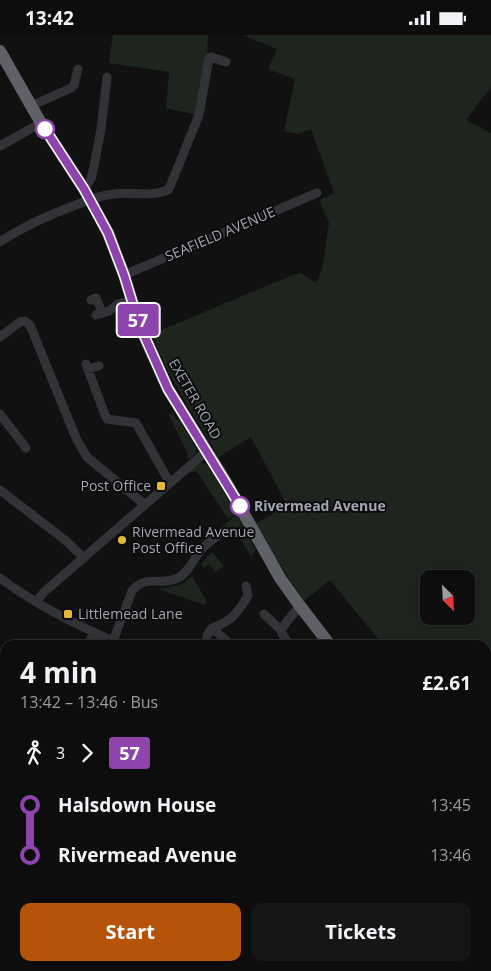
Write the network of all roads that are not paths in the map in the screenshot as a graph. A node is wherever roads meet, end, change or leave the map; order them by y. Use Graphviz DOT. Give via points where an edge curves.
graph roads {
  1 [pos="1,57"];
  2 [pos="226,62"];
  3 [pos="78,69"];
  4 [pos="107,77"];
  5 [pos="31,106"];
  6 [pos="41,123"];
  7 [pos="0,146"];
  8 [pos="317,193"];
  9 [pos="87,194"];
  10 [pos="0,242"];
  11 [pos="124,275"];
  12 [pos="90,300"];
  13 [pos="132,300"];
  14 [pos="0,337"];
  15 [pos="99,366"];
  16 [pos="0,414"];
  17 [pos="20,446"];
  18 [pos="208,451"];
  19 [pos="170,483"];
  20 [pos="0,490"];
  21 [pos="145,505"];
  22 [pos="221,533"];
  23 [pos="84,558"];
  24 [pos="0,578"];
  25 [pos="246,586"];
  26 [pos="36,602"];
  27 [pos="300,607"];
  28 [pos="264,614"];
  29 [pos="212,628"];
  30 [pos="281,630"];
  31 [pos="94,632"];
  32 [pos="90,640"];
  33 [pos="111,640"];
  34 [pos="113,640"];
  35 [pos="207,640"];
  36 [pos="226,640"];
  37 [pos="286,640"];
  38 [pos="326,640"];
  1 -- 5 [label="highway, EXETER ROAD"];
  2 -- 9 [label="street" via="209,58 199,115 170,189 159,193"];
  3 -- 5 [label="street" via="71,88"];
  4 -- 9 [label="street" via="101,129"];
  5 -- 6 [label="highway, EXETER ROAD"];
  6 -- 7 [label="street"];
  6 -- 9 [label="highway, EXETER ROAD"];
  8 -- 11 [label="street, SEAFIELD AVENUE"];
  9 -- 10 [label="street"];
  9 -- 11 [label="highway, EXETER ROAD" via="108,233"];
  11 -- 13 [label="highway, EXETER ROAD"];
  12 -- 13 [label="street" via="96,298 99,313"];
  13 -- 18 [label="highway, EXETER ROAD" via="139,324 168,389"];
  14 -- 21 [label="street" via="20,322 30,325 87,457"];
  15 -- 19 [label="street" via="87,367 107,419 136,423"];
  16 -- 17 [label="street"];
  18 -- 19 [label="street"];
  18 -- 27 [label="highway, EXETER ROAD" via="270,562"];
  19 -- 21 [label="street"];
  20 -- 23 [label="street"];
  21 -- 23 [label="street"];
  22 -- 34 [label="street" via="176,579 142,582 136,586"];
  23 -- 26 [label="street"];
  24 -- 26 [label="street"];
  25 -- 29 [label="street" via="248,595 237,612"];
  26 -- 31 [label="street"];
  27 -- 30 [label="street"];
  27 -- 38 [label="highway, EXETER ROAD"];
  28 -- 30 [label="street"];
  29 -- 35 [label="street"];
  29 -- 36 [label="street"];
  30 -- 37 [label="street"];
  31 -- 32 [label="street"];
  31 -- 33 [label="street"];
}
